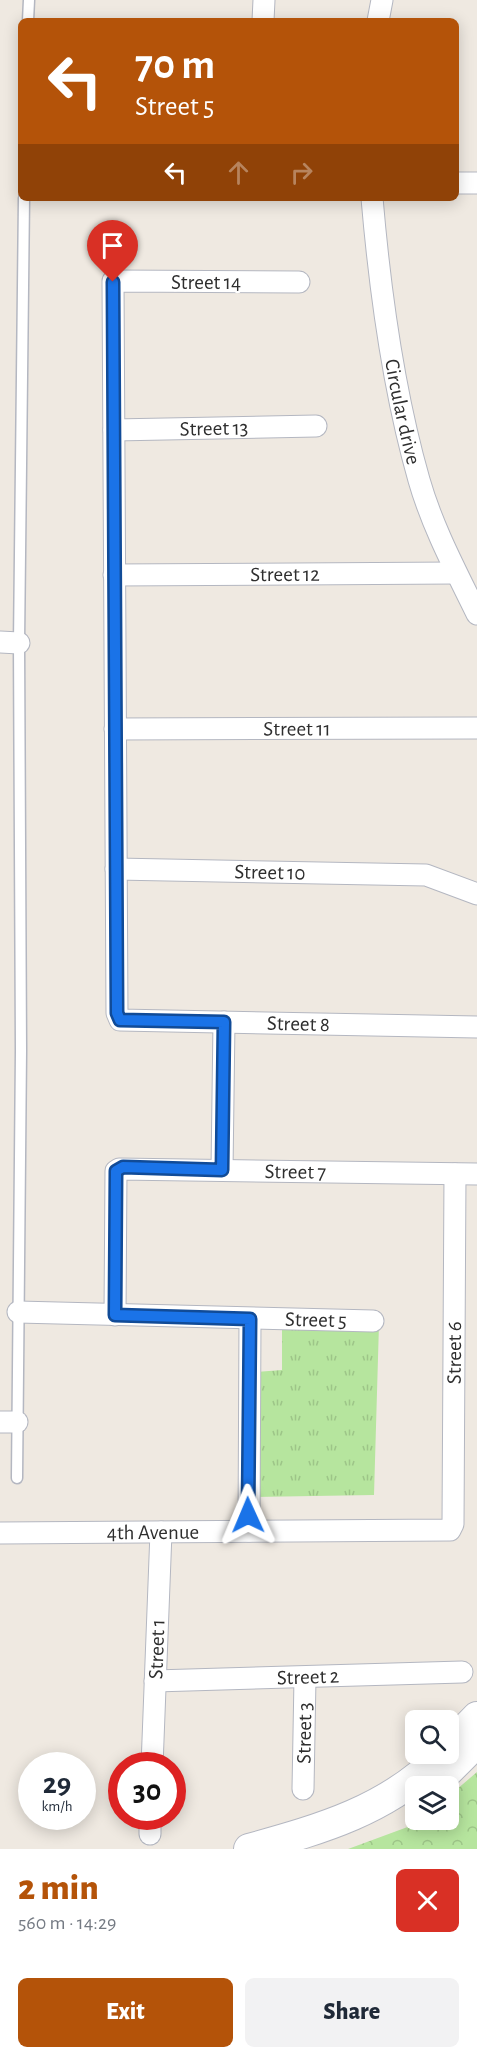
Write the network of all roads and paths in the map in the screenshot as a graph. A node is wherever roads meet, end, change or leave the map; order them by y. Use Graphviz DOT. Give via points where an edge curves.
graph roads {
  1 [pos="29,0"];
  2 [pos="264,0"];
  3 [pos="382,0"];
  4 [pos="28,18"];
  5 [pos="263,18"];
  6 [pos="379,18"];
  7 [pos="459,183"];
  8 [pos="477,183"];
  9 [pos="24,201"];
  10 [pos="372,201"];
  11 [pos="299,282"];
  12 [pos="316,426"];
  13 [pos="114,430"];
  14 [pos="456,573"];
  15 [pos="114,575"];
  16 [pos="477,614"];
  17 [pos="9,642"];
  18 [pos="477,728"];
  19 [pos="115,729"];
  20 [pos="116,869"];
  21 [pos="477,894"];
  22 [pos="224,1022"];
  23 [pos="477,1027"];
  24 [pos="222,1170"];
  25 [pos="455,1174"];
  26 [pos="477,1174"];
  27 [pos="18,1312"];
  28 [pos="115,1315"];
  29 [pos="250,1319"];
  30 [pos="373,1322"];
  31 [pos="9,1422"];
  32 [pos="17,1478"];
  33 [pos="450,1530"];
  34 [pos="249,1531"];
  35 [pos="161,1532"];
  36 [pos="0,1533"];
  37 [pos="462,1672"];
  38 [pos="305,1677"];
  39 [pos="155,1681"];
  40 [pos="477,1717"];
  41 [pos="459,1736"];
  42 [pos="477,1742"];
  43 [pos="152,1752"];
  44 [pos="433,1764"];
  45 [pos="443,1776"];
  46 [pos="303,1789"];
  47 [pos="405,1807"];
  48 [pos="249,1849"];
  49 [pos="311,1849"];
  1 -- 4 [label="lane"];
  2 -- 5 [label="street"];
  3 -- 6 [label="street"];
  7 -- 8 [label="street"];
  9 -- 17 [label="lane"];
  10 -- 14 [label="street, Circular drive" via="398,396 419,482"];
  11 -- 13 [label="street, Street 14" via="113,282"];
  12 -- 13 [label="street, Street 13"];
  13 -- 15 [label="street"];
  14 -- 15 [label="street, Street 12"];
  14 -- 16 [label="street, Circular drive"];
  15 -- 19 [label="street"];
  17 -- 27 [label="lane" via="21,1051"];
  18 -- 19 [label="street, Street 11"];
  19 -- 20 [label="street"];
  20 -- 21 [label="street, Street 10" via="426,875"];
  20 -- 22 [label="street, Street 8" via="120,1020"];
  22 -- 23 [label="street, Street 8"];
  22 -- 24 [label="street"];
  24 -- 25 [label="street, Street 7"];
  24 -- 28 [label="street, Street 7" via="123,1167 116,1171"];
  25 -- 26 [label="street, Street 7"];
  25 -- 33 [label="street, Street 6"];
  27 -- 28 [label="street, Street 5"];
  27 -- 31 [label="lane"];
  28 -- 29 [label="street, Street 5"];
  29 -- 30 [label="street, Street 5"];
  29 -- 34 [label="street"];
  31 -- 32 [label="lane"];
  33 -- 34 [label="street, 4th Avenue"];
  34 -- 35 [label="street, 4th Avenue"];
  35 -- 36 [label="street, 4th Avenue"];
  35 -- 39 [label="street, Street 1"];
  37 -- 38 [label="street, Street 2"];
  38 -- 39 [label="street, Street 2"];
  38 -- 46 [label="street, Street 3"];
  39 -- 43 [label="street, Street 1"];
  40 -- 41 [label="main road"];
  42 -- 45 [label="main road"];
  44 -- 48 [label="main road" via="389,1798 330,1826"];
  47 -- 49 [label="main road" via="381,1823"];
}
